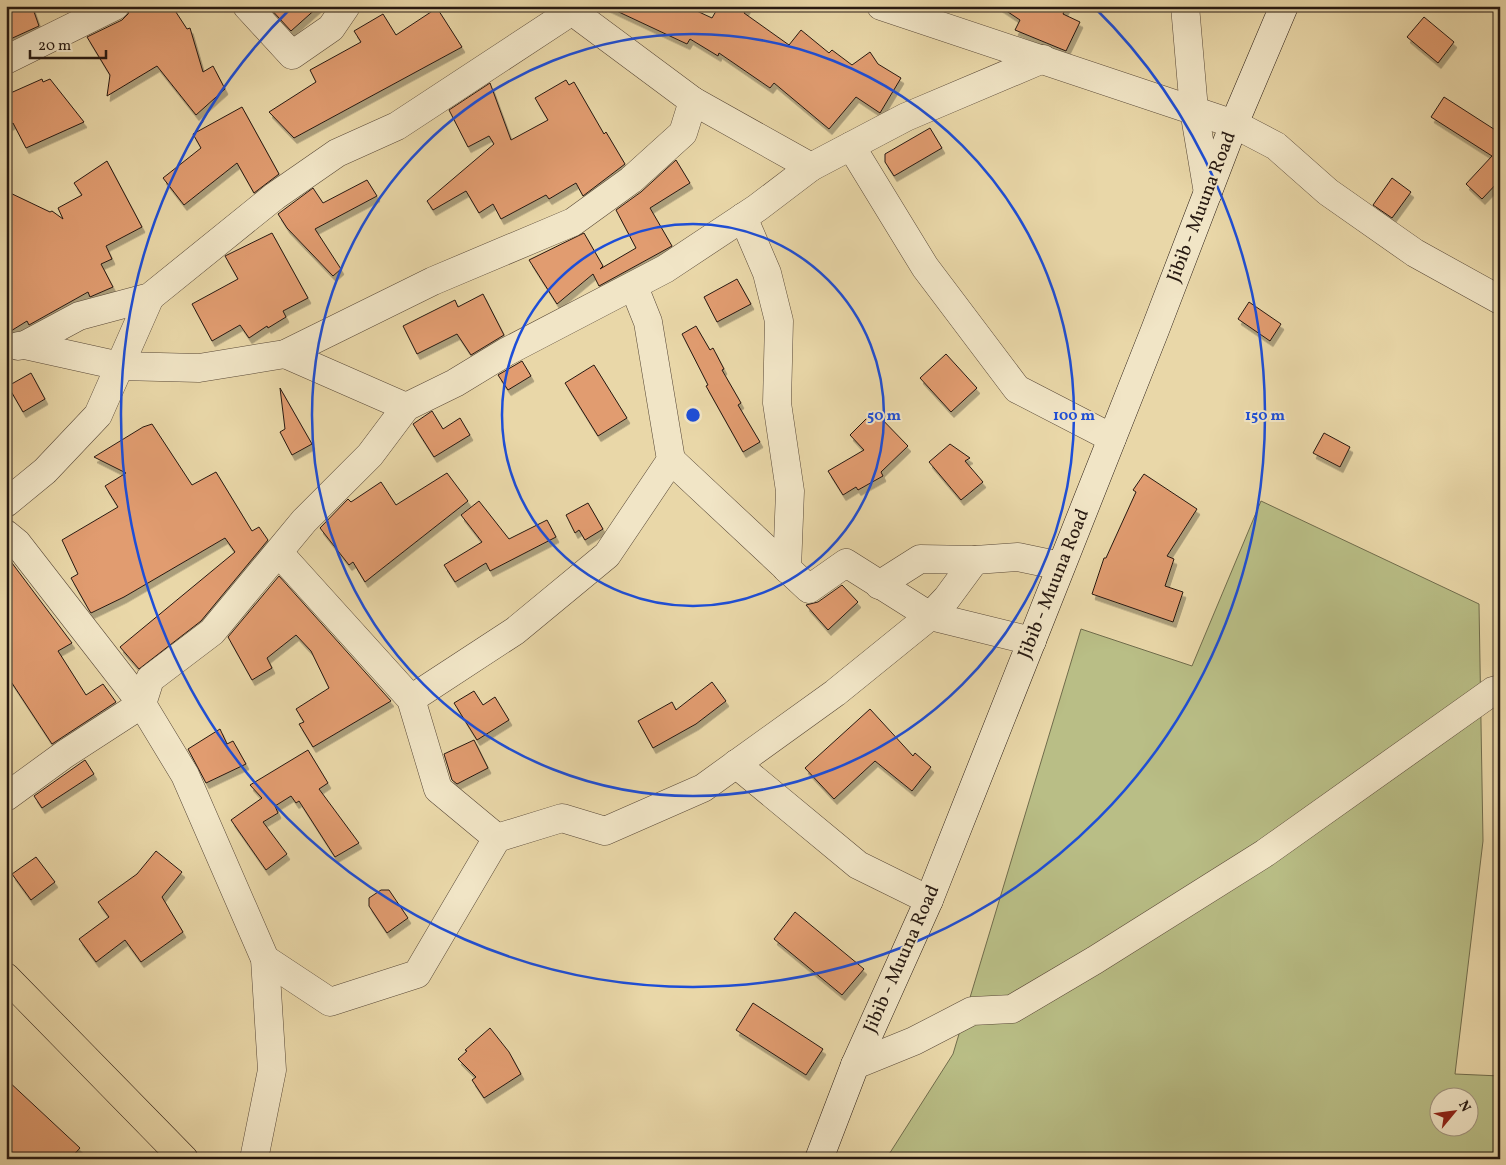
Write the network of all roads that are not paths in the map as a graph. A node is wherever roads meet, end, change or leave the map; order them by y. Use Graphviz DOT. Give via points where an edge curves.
graph roads {
  1 [pos="115,6"];
  2 [pos="247,6"];
  3 [pos="346,6"];
  4 [pos="881,6"];
  5 [pos="1185,6"];
  6 [pos="1284,6"];
  7 [pos="572,9"];
  8 [pos="1043,59"];
  9 [pos="6,60"];
  10 [pos="693,101"];
  11 [pos="1194,110"];
  12 [pos="1234,124"];
  13 [pos="851,146"];
  14 [pos="811,167"];
  15 [pos="1208,193"];
  16 [pos="743,217"];
  17 [pos="634,287"];
  18 [pos="150,297"];
  19 [pos="1500,300"];
  20 [pos="16,346"];
  21 [pos="285,354"];
  22 [pos="120,366"];
  23 [pos="406,406"];
  24 [pos="1112,438"];
  25 [pos="671,460"];
  26 [pos="6,503"];
  27 [pos="6,534"];
  28 [pos="279,553"];
  29 [pos="975,560"];
  30 [pos="1061,566"];
  31 [pos="787,569"];
  32 [pos="879,585"];
  33 [pos="930,616"];
  34 [pos="1032,641"];
  35 [pos="1500,689"];
  36 [pos="411,699"];
  37 [pos="142,704"];
  38 [pos="736,764"];
  39 [pos="6,797"];
  40 [pos="497,838"];
  41 [pos="929,900"];
  42 [pos="265,959"];
  43 [pos="6,977"];
  44 [pos="855,1065"];
  45 [pos="184,1159"];
  46 [pos="254,1159"];
  47 [pos="818,1159"];
  1 -- 9 [label="street"];
  2 -- 3 [label="street" via="292,55 331,28"];
  4 -- 8 [label="street"];
  5 -- 11 [label="street"];
  6 -- 12 [label="street, Jibib - Muuna Road"];
  7 -- 10 [label="street"];
  7 -- 18 [label="street" via="397,126 337,153 275,196"];
  8 -- 11 [label="street"];
  8 -- 13 [label="street" via="906,116"];
  10 -- 14 [label="street"];
  10 -- 21 [label="street" via="683,133 630,180 573,222 433,281"];
  11 -- 12 [label="street"];
  11 -- 15 [label="street"];
  12 -- 15 [label="street, Jibib - Muuna Road"];
  12 -- 19 [label="street" via="1276,146 1328,192 1415,253"];
  13 -- 14 [label="street"];
  13 -- 24 [label="street" via="925,267 1017,389"];
  14 -- 16 [label="street"];
  15 -- 24 [label="street, Jibib - Muuna Road"];
  16 -- 17 [label="street"];
  16 -- 31 [label="street" via="767,273 779,321 777,402 790,491"];
  17 -- 23 [label="street" via="506,352 455,384"];
  17 -- 25 [label="street" via="648,322"];
  18 -- 20 [label="street" via="79,316"];
  18 -- 22 [label="street"];
  20 -- 22 [label="street"];
  21 -- 22 [label="street" via="199,368"];
  21 -- 23 [label="street"];
  22 -- 26 [label="street" via="98,415 45,471"];
  23 -- 28 [label="street" via="370,455 304,521"];
  24 -- 30 [label="street, Jibib - Muuna Road"];
  25 -- 31 [label="street"];
  25 -- 36 [label="street" via="607,555 515,630"];
  27 -- 37 [label="street" via="17,543"];
  28 -- 36 [label="street"];
  28 -- 37 [label="street" via="212,632 150,679"];
  29 -- 30 [label="street" via="1018,557"];
  29 -- 32 [label="street" via="920,559"];
  29 -- 33 [label="street"];
  30 -- 34 [label="street, Jibib - Muuna Road"];
  31 -- 32 [label="street" via="808,589 846,563"];
  32 -- 33 [label="street"];
  33 -- 34 [label="street"];
  33 -- 38 [label="street" via="834,693"];
  34 -- 41 [label="street, Jibib - Muuna Road"];
  35 -- 44 [label="street" via="1265,853 1012,1009 972,1012"];
  36 -- 40 [label="street" via="438,789"];
  37 -- 39 [label="street"];
  37 -- 42 [label="street" via="185,776"];
  38 -- 40 [label="street" via="703,788 605,831 562,818"];
  38 -- 41 [label="street" via="858,865"];
  40 -- 42 [label="street" via="417,974 330,1002"];
  41 -- 44 [label="street, Jibib - Muuna Road"];
  42 -- 46 [label="street" via="272,1070"];
  43 -- 45 [label="main road"];
  44 -- 47 [label="street, Jibib - Muuna Road"];
}
